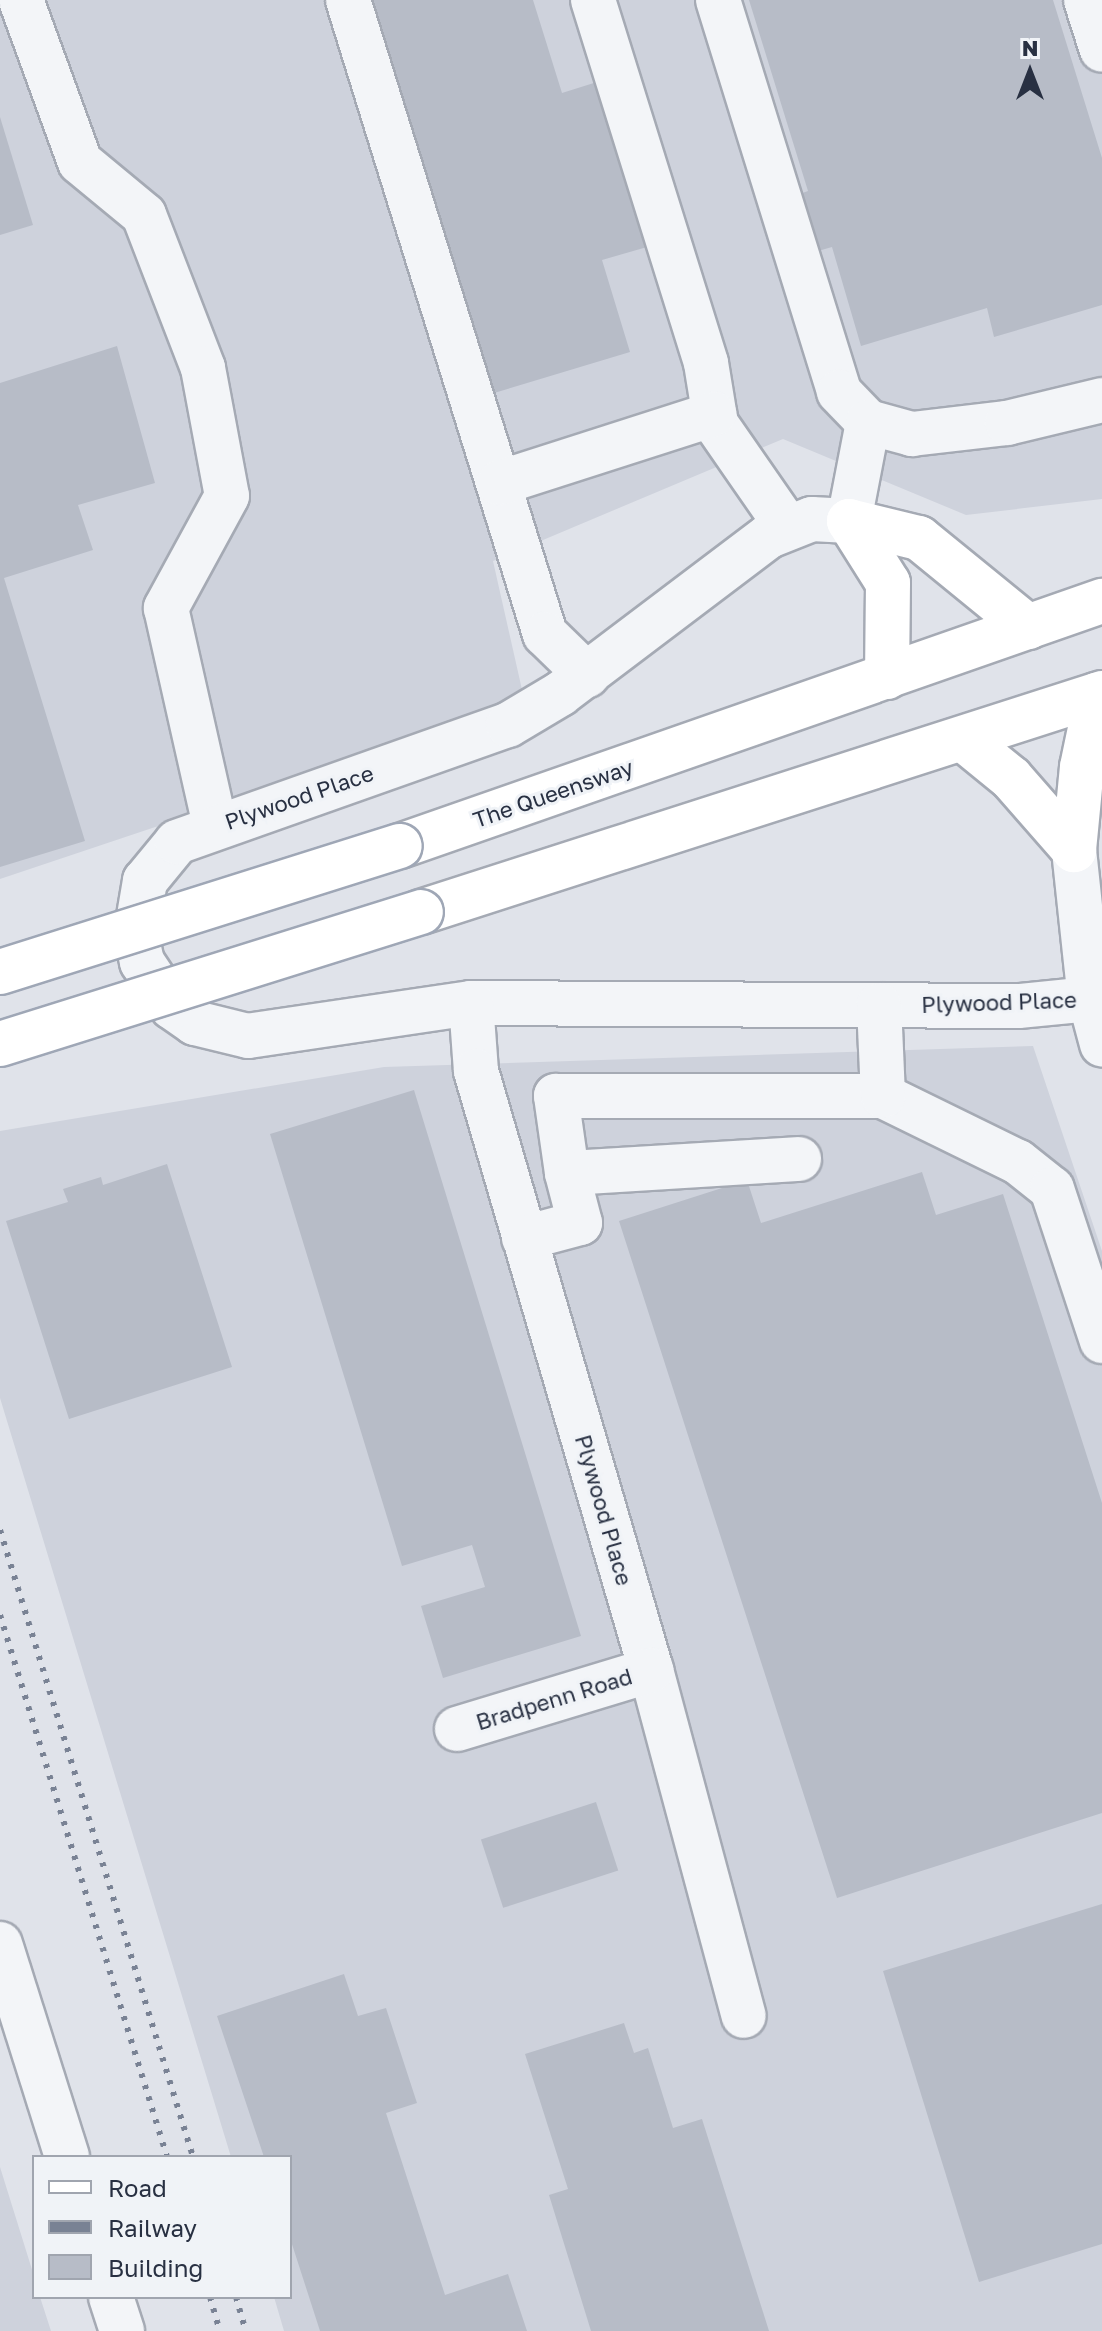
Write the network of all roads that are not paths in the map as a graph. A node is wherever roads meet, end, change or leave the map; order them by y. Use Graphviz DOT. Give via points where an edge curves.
graph roads {
  1 [pos="21,0"];
  2 [pos="348,0"];
  3 [pos="593,0"];
  4 [pos="718,0"];
  5 [pos="1086,0"];
  6 [pos="1102,50"];
  7 [pos="1102,400"];
  8 [pos="714,414"];
  9 [pos="868,422"];
  10 [pos="499,483"];
  11 [pos="849,521"];
  12 [pos="788,528"];
  13 [pos="1102,601"];
  14 [pos="1028,627"];
  15 [pos="587,675"];
  16 [pos="887,677"];
  17 [pos="1099,694"];
  18 [pos="963,739"];
  19 [pos="215,826"];
  20 [pos="1074,850"];
  21 [pos="0,972"];
  22 [pos="1090,999"];
  23 [pos="471,1003"];
  24 [pos="879,1005"];
  25 [pos="0,1044"];
  26 [pos="1102,1044"];
  27 [pos="883,1096"];
  28 [pos="799,1159"];
  29 [pos="567,1173"];
  30 [pos="524,1238"];
  31 [pos="1102,1341"];
  32 [pos="651,1670"];
  33 [pos="457,1729"];
  34 [pos="0,1944"];
  35 [pos="744,2016"];
  36 [pos="66,2155"];
  37 [pos="112,2299"];
  38 [pos="122,2331"];
  1 -- 19 [label="street" via="80,162 144,215 203,368 227,496 166,608"];
  2 -- 10 [label="street"];
  3 -- 8 [label="street" via="706,363"];
  4 -- 9 [label="street" via="839,392"];
  5 -- 6 [label="street"];
  7 -- 9 [label="street" via="1007,423 912,434"];
  8 -- 10 [label="street"];
  8 -- 12 [label="street" via="743,470"];
  9 -- 11 [label="street"];
  10 -- 15 [label="street" via="545,634"];
  11 -- 12 [label="street, Plywood Place" via="812,519"];
  11 -- 14 [label="main road" via="919,538"];
  11 -- 16 [label="main road" via="888,583"];
  12 -- 15 [label="street, Plywood Place" via="769,536"];
  13 -- 14 [label="main road, The Queensway"];
  14 -- 16 [label="main road, The Queensway"];
  15 -- 19 [label="street, Plywood Place" via="508,725"];
  16 -- 21 [label="main road, The Queensway, bridge" via="400,846"];
  17 -- 18 [label="main road"];
  17 -- 20 [label="main road" via="1082,767"];
  18 -- 20 [label="main road" via="1011,778"];
  18 -- 25 [label="main road, bridge"];
  19 -- 23 [label="street, Plywood Place" via="177,842 159,857 137,907 142,962 172,1007 195,1023 248,1036"];
  20 -- 22 [label="street, Plywood Place"];
  22 -- 24 [label="street, Plywood Place" via="1018,1006"];
  22 -- 26 [label="street"];
  23 -- 24 [label="street, Plywood Place"];
  23 -- 30 [label="street, Plywood Place" via="476,1071"];
  24 -- 27 [label="street"];
  27 -- 29 [label="street" via="556,1096"];
  27 -- 31 [label="street" via="1018,1162 1052,1189"];
  28 -- 29 [label="street"];
  29 -- 30 [label="street" via="580,1223"];
  30 -- 32 [label="street, Plywood Place"];
  32 -- 33 [label="street, Bradpenn Road"];
  32 -- 35 [label="street, Plywood Place"];
  34 -- 36 [label="street"];
  37 -- 38 [label="street"];
}
